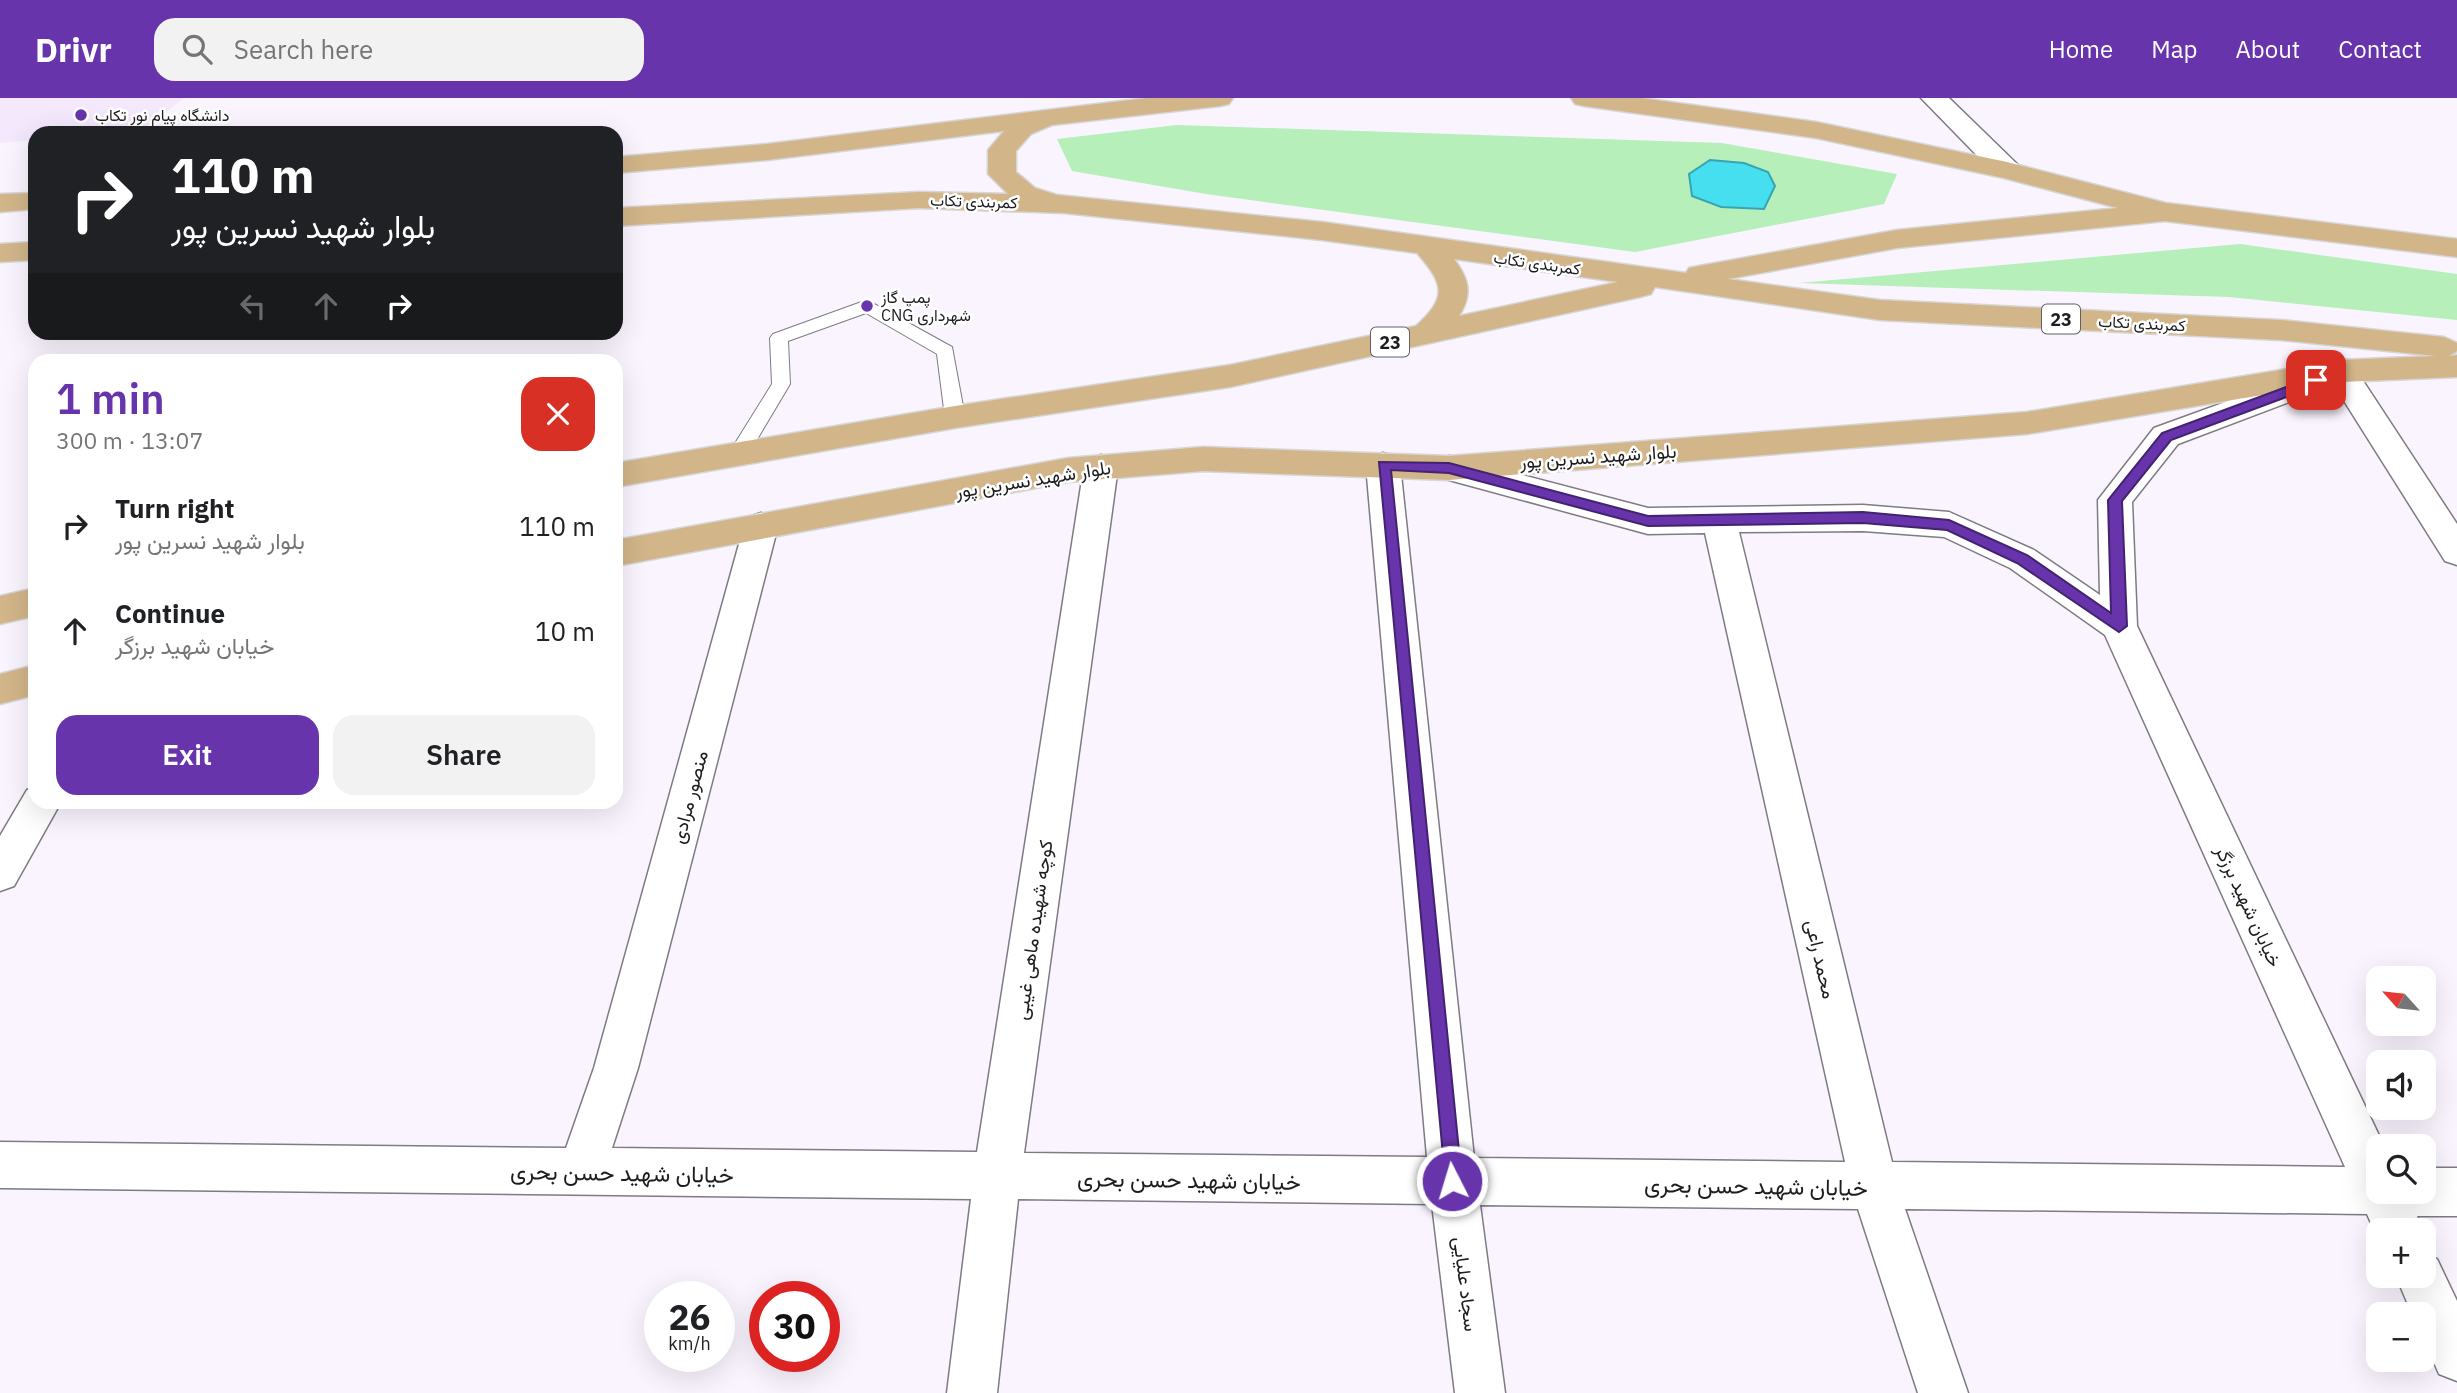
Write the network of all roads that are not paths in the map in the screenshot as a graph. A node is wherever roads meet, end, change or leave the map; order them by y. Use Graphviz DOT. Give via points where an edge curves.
graph roads {
  1 [pos="1220,98"];
  2 [pos="1584,98"];
  3 [pos="1934,98"];
  4 [pos="1058,114"];
  5 [pos="623,164"];
  6 [pos="2007,170"];
  7 [pos="28,202"];
  8 [pos="0,204"];
  9 [pos="1064,204"];
  10 [pos="2165,212"];
  11 [pos="623,217"];
  12 [pos="1427,248"];
  13 [pos="2457,248"];
  14 [pos="28,251"];
  15 [pos="0,253"];
  16 [pos="1666,281"];
  17 [pos="1424,335"];
  18 [pos="2457,348"];
  19 [pos="2457,366"];
  20 [pos="2341,371"];
  21 [pos="956,416"];
  22 [pos="739,453"];
  23 [pos="1383,465"];
  24 [pos="1101,467"];
  25 [pos="1449,468"];
  26 [pos="623,474"];
  27 [pos="1719,520"];
  28 [pos="761,526"];
  29 [pos="623,552"];
  30 [pos="2457,552"];
  31 [pos="28,604"];
  32 [pos="0,610"];
  33 [pos="2119,626"];
  34 [pos="28,682"];
  35 [pos="0,689"];
  36 [pos="37,809"];
  37 [pos="0,873"];
  38 [pos="2366,1162"];
  39 [pos="0,1166"];
  40 [pos="581,1172"];
  41 [pos="997,1177"];
  42 [pos="1452,1181"];
  43 [pos="1874,1186"];
  44 [pos="2366,1190"];
  45 [pos="2436,1192"];
  46 [pos="2457,1192"];
  47 [pos="2426,1288"];
  48 [pos="2457,1356"];
  49 [pos="972,1393"];
  50 [pos="1480,1393"];
  51 [pos="1943,1393"];
  1 -- 4 [label="main road"];
  2 -- 6 [label="main road" via="1816,130"];
  3 -- 6 [label="street"];
  4 -- 5 [label="main road" via="746,156"];
  4 -- 9 [label="main road" via="1022,128 1002,149 1002,174 1025,194"];
  6 -- 10 [label="main road"];
  7 -- 8 [label="main road"];
  9 -- 11 [label="main road, کمربندی تکاب" via="919,200"];
  9 -- 12 [label="main road, کمربندی تکاب" via="1322,231"];
  10 -- 13 [label="main road"];
  10 -- 16 [label="main road, 23" via="1897,239"];
  12 -- 16 [label="main road, کمربندی تکاب"];
  12 -- 17 [label="main road" via="1448,268 1455,292 1447,316"];
  14 -- 15 [label="main road"];
  16 -- 17 [label="main road, 23"];
  16 -- 18 [label="main road, کمربندی تکاب / 23" via="1880,310 2280,330"];
  17 -- 21 [label="main road, 23" via="1230,376"];
  19 -- 20 [label="main road, بلوار شهید نسرین پور"];
  20 -- 25 [label="main road, بلوار شهید نسرین پور" via="2027,423"];
  20 -- 30 [label="street"];
  20 -- 33 [label="street, خیابان شهید برزگر" via="2166,436 2115,500"];
  21 -- 22 [label="main road, 23"];
  21 -- 22 [label="lane" via="946,351 867,306 779,338 781,384"];
  22 -- 26 [label="main road, 23"];
  23 -- 24 [label="main road, بلوار شهید نسرین پور" via="1203,459"];
  23 -- 25 [label="main road, بلوار شهید نسرین پور"];
  23 -- 42 [label="street, سجاد علیایی"];
  24 -- 28 [label="main road, بلوار شهید نسرین پور"];
  24 -- 41 [label="street, کوچه شهیده ماهی غیبی"];
  25 -- 27 [label="street" via="1648,521"];
  27 -- 33 [label="street" via="1863,518 1949,525 2022,559"];
  27 -- 43 [label="street, محمد راعی"];
  28 -- 29 [label="main road, بلوار شهید نسرین پور"];
  28 -- 40 [label="street, منصور مرادی" via="616,1068"];
  31 -- 32 [label="main road"];
  33 -- 38 [label="street, خیابان شهید برزگر"];
  34 -- 35 [label="main road"];
  36 -- 37 [label="street"];
  39 -- 40 [label="street, خیابان شهید حسن بحری"];
  40 -- 41 [label="street, خیابان شهید حسن بحری"];
  41 -- 42 [label="street, خیابان شهید حسن بحری"];
  41 -- 49 [label="street, کوچه شهیده ماهی غیبی"];
  42 -- 43 [label="street, خیابان شهید حسن بحری"];
  42 -- 50 [label="street, سجاد علیایی"];
  43 -- 44 [label="street, خیابان شهید حسن بحری"];
  43 -- 51 [label="street, محمد راعی"];
  45 -- 46 [label="street"];
  47 -- 48 [label="street"];
}
